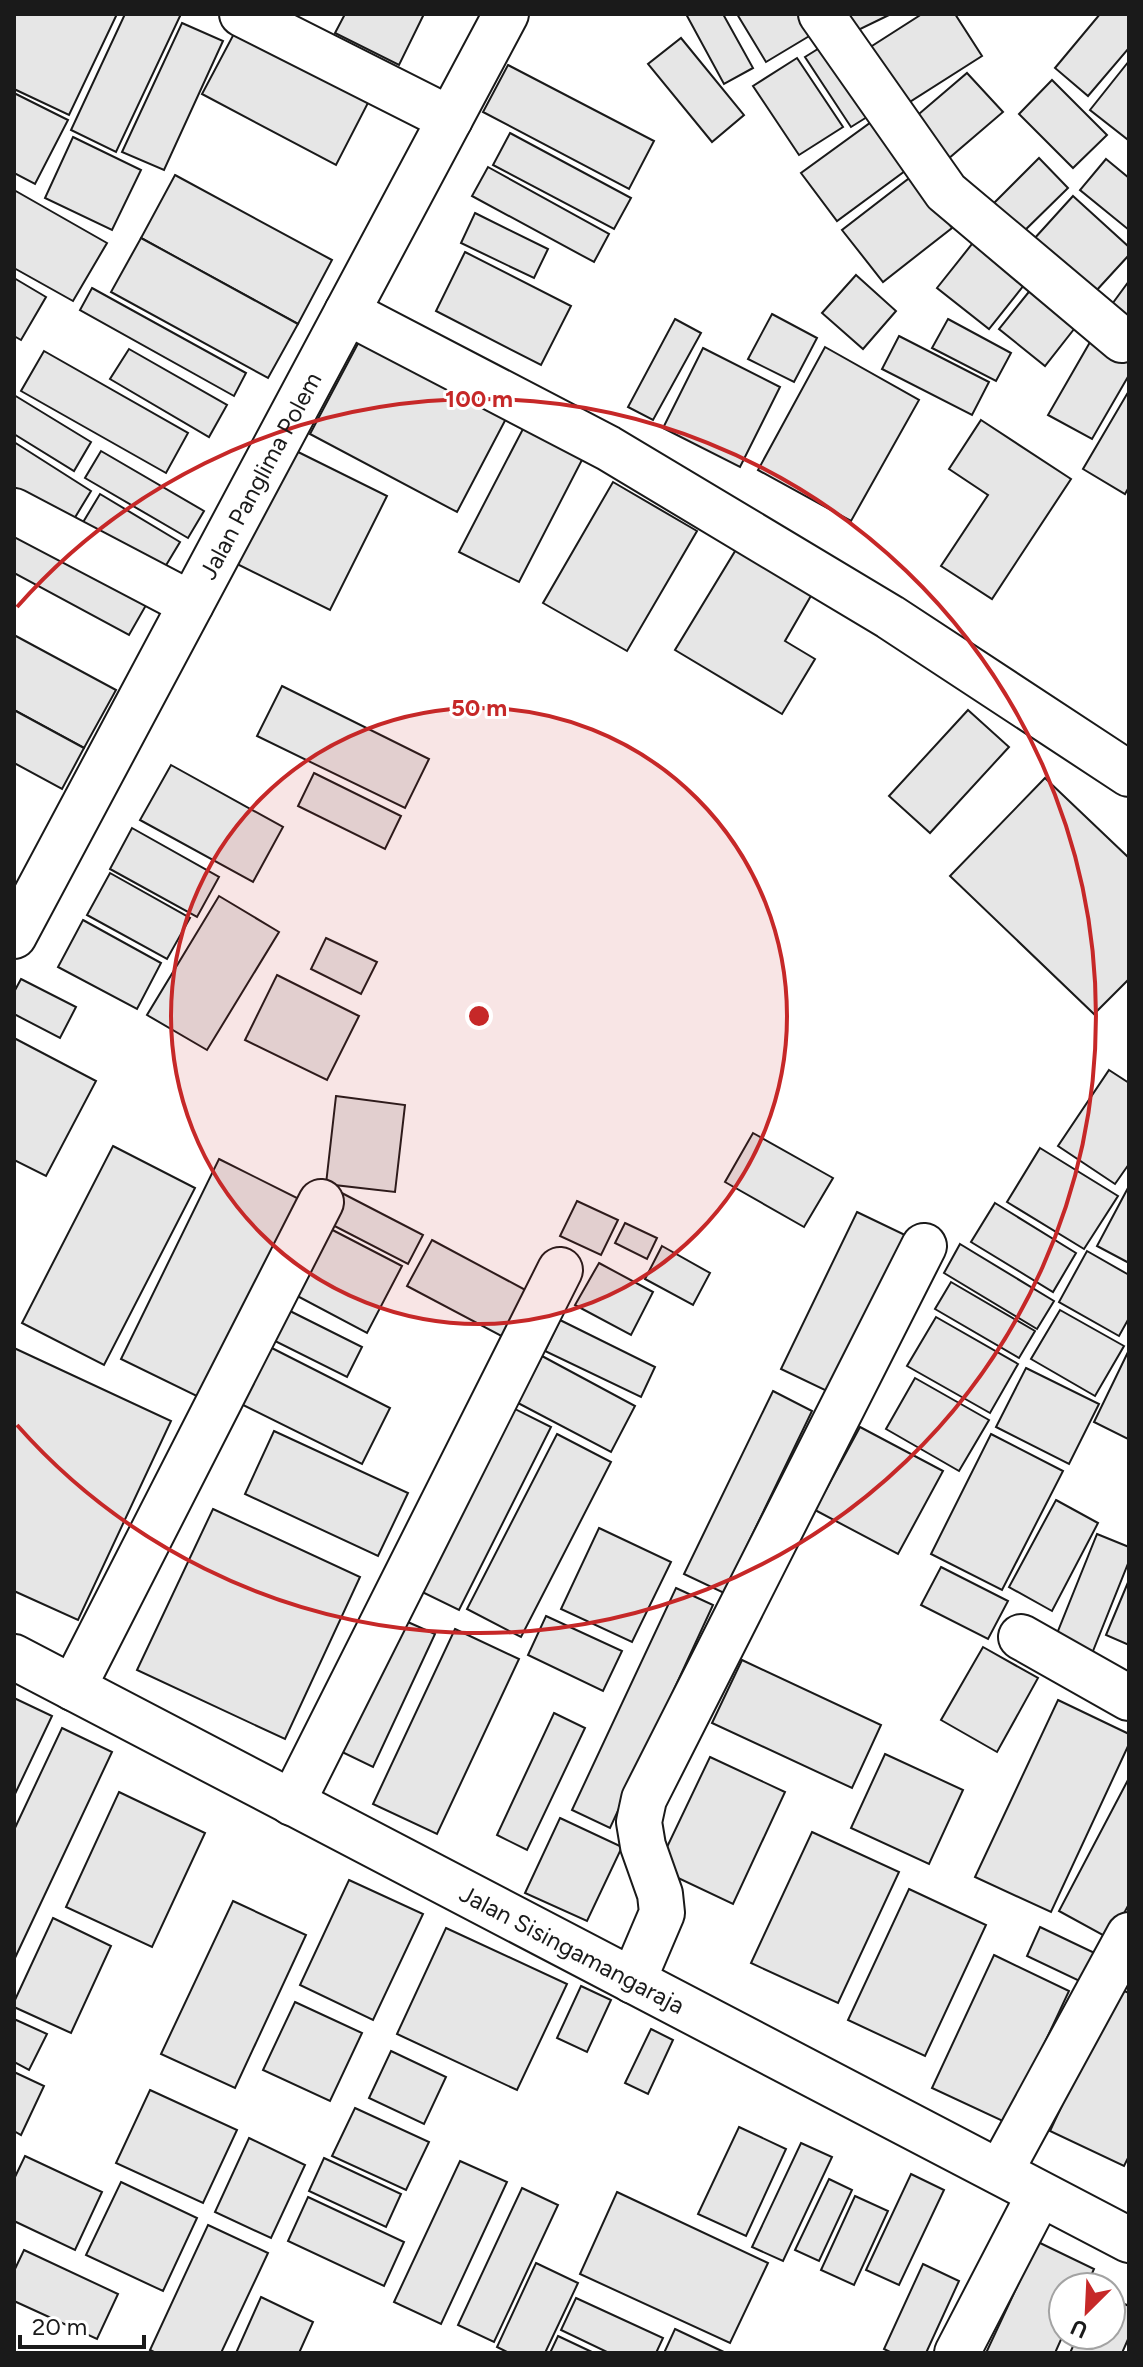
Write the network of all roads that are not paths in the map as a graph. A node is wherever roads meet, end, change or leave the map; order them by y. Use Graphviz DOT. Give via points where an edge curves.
graph roads {
  1 [pos="242,14"];
  2 [pos="506,14"];
  3 [pos="821,14"];
  4 [pos="450,119"];
  5 [pos="347,312"];
  6 [pos="1122,340"];
  7 [pos="14,511"];
  8 [pos="191,604"];
  9 [pos="1129,774"];
  10 [pos="14,936"];
  11 [pos="321,1202"];
  12 [pos="924,1246"];
  13 [pos="560,1270"];
  14 [pos="1021,1637"];
  15 [pos="14,1657"];
  16 [pos="73,1688"];
  17 [pos="1129,1698"];
  18 [pos="292,1803"];
  19 [pos="1129,1935"];
  20 [pos="633,1981"];
  21 [pos="1000,2172"];
  22 [pos="1039,2195"];
  23 [pos="1129,2240"];
  24 [pos="957,2353"];
  1 -- 4 [label="street"];
  2 -- 4 [label="street, Jalan Panglima Polem"];
  3 -- 6 [label="street" via="946,192"];
  4 -- 5 [label="street, Jalan Panglima Polem"];
  5 -- 8 [label="street, Jalan Panglima Polem"];
  5 -- 9 [label="street" via="608,448 890,617"];
  7 -- 8 [label="street"];
  8 -- 10 [label="street, Jalan Panglima Polem"];
  11 -- 16 [label="street"];
  12 -- 20 [label="street" via="644,1799 639,1822 662,1913"];
  13 -- 18 [label="street"];
  14 -- 17 [label="street"];
  15 -- 16 [label="street, Jalan Sisingamangaraja"];
  16 -- 18 [label="street, Jalan Sisingamangaraja"];
  18 -- 20 [label="street, Jalan Sisingamangaraja"];
  19 -- 21 [label="street"];
  20 -- 21 [label="street, Jalan Sisingamangaraja"];
  21 -- 22 [label="street, Jalan Sisingamangaraja"];
  22 -- 23 [label="street, Jalan Sisingamangaraja"];
  22 -- 24 [label="street"];
}
